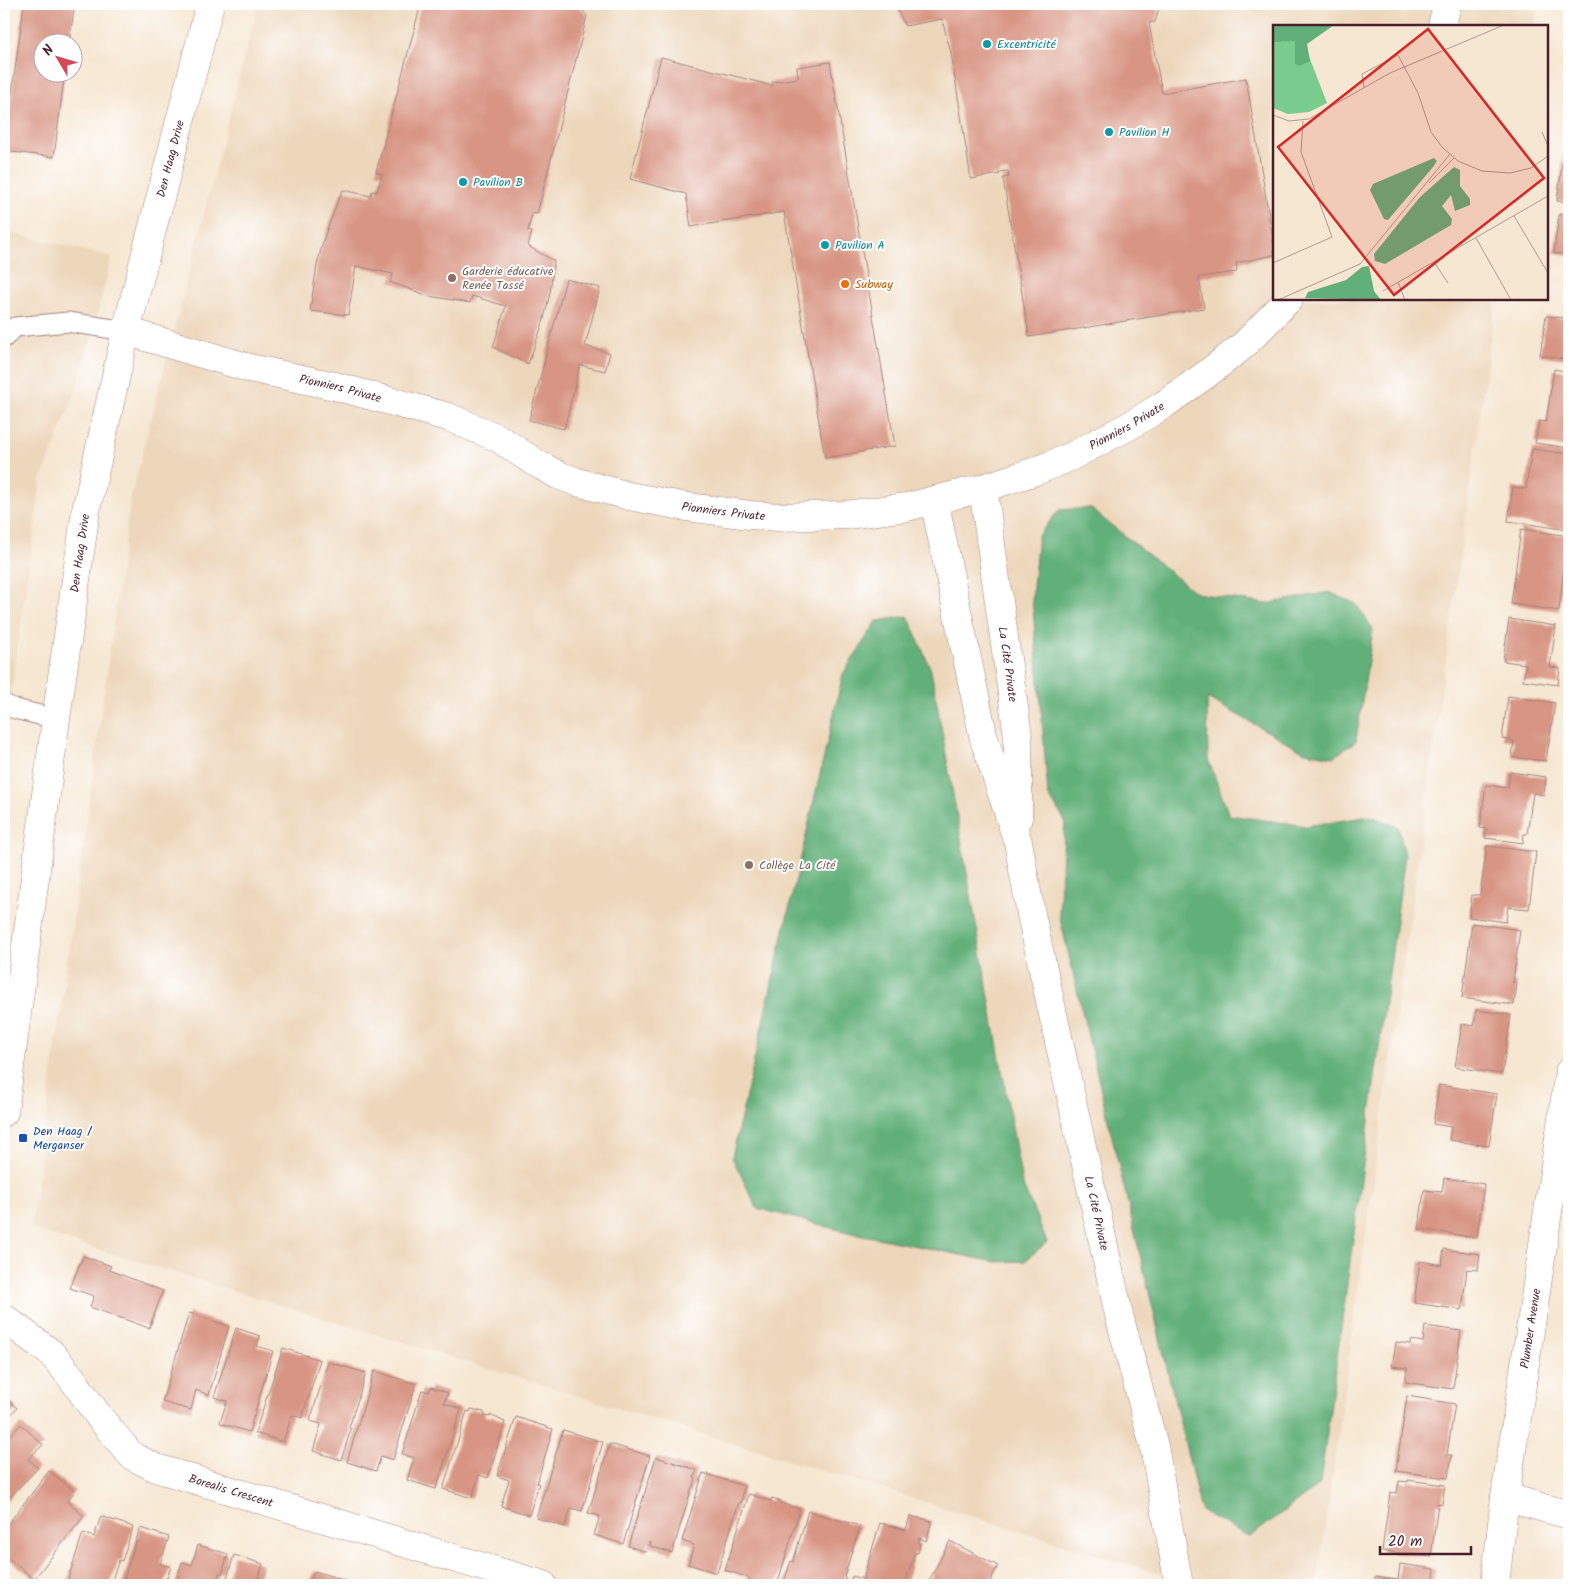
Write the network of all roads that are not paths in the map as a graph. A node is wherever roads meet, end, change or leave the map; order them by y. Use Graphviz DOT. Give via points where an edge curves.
graph roads {
  1 [pos="210,4"];
  2 [pos="1447,4"];
  3 [pos="1442,25"];
  4 [pos="1288,300"];
  5 [pos="126,331"];
  6 [pos="4,338"];
  7 [pos="983,488"];
  8 [pos="934,500"];
  9 [pos="4,704"];
  10 [pos="56,719"];
  11 [pos="1018,842"];
  12 [pos="1569,1072"];
  13 [pos="4,1112"];
  14 [pos="1564,1152"];
  15 [pos="4,1318"];
  16 [pos="1505,1496"];
  17 [pos="1569,1515"];
  18 [pos="513,1581"];
  19 [pos="543,1585"];
  20 [pos="1179,1585"];
  21 [pos="1495,1585"];
  1 -- 5 [label="street, Den Haag Drive"];
  2 -- 3 [label="street"];
  4 -- 7 [label="street, Pionniers Private" via="1244,345 1136,422 1039,470"];
  5 -- 6 [label="lane" via="68,322 15,327"];
  5 -- 8 [label="street, Pionniers Private" via="234,364 367,394 448,417 498,438 558,475 655,502 779,517 886,511"];
  5 -- 10 [label="street, Den Haag Drive" via="86,510"];
  7 -- 8 [label="street, Pionniers Private"];
  7 -- 11 [label="street, La Cité Private" via="1018,736"];
  8 -- 11 [label="street, La Cité Private" via="984,739"];
  9 -- 10 [label="lane"];
  10 -- 13 [label="street, Den Haag Drive"];
  11 -- 20 [label="street, La Cité Private" via="1119,1315 1154,1446"];
  12 -- 14 [label="street, Plumber Avenue"];
  14 -- 16 [label="street, Plumber Avenue"];
  15 -- 18 [label="street, Borealis Crescent" via="51,1353 132,1456 156,1468"];
  16 -- 17 [label="street"];
  16 -- 21 [label="street, Plumber Avenue"];
  18 -- 19 [label="street, Borealis Crescent"];
}
